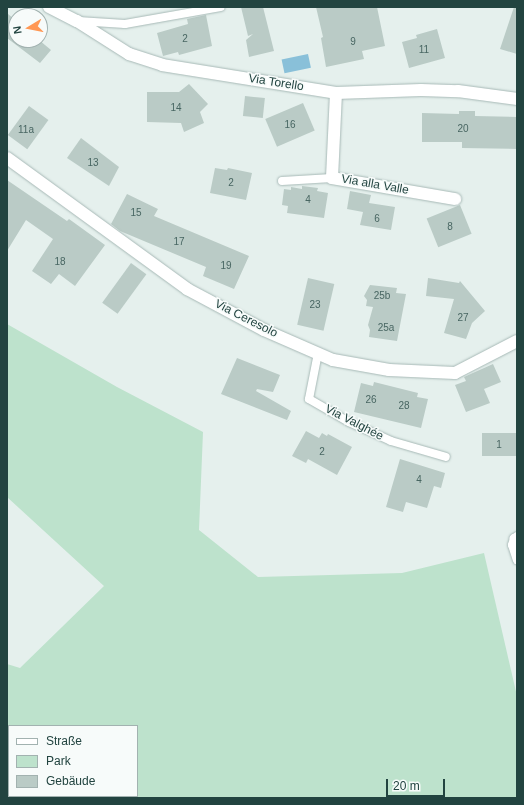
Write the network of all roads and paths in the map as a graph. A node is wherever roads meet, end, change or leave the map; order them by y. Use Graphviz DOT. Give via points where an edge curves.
graph roads {
  1 [pos="49,7"];
  2 [pos="221,7"];
  3 [pos="77,21"];
  4 [pos="336,93"];
  5 [pos="517,99"];
  6 [pos="7,158"];
  7 [pos="332,178"];
  8 [pos="282,181"];
  9 [pos="455,199"];
  10 [pos="517,341"];
  11 [pos="318,353"];
  12 [pos="446,457"];
  13 [pos="517,536"];
  14 [pos="517,560"];
  1 -- 3 [label="street, Via Torello"];
  2 -- 3 [label="lane" via="125,24"];
  3 -- 4 [label="street, Via Torello" via="123,51 162,65"];
  4 -- 5 [label="street, Via Torello" via="458,91"];
  4 -- 7 [label="street, Via alla Valle"];
  6 -- 11 [label="street, Via Ceresolo" via="187,289 264,330"];
  7 -- 8 [label="lane"];
  7 -- 9 [label="street, Via alla Valle"];
  10 -- 11 [label="street, Via Ceresolo" via="455,373 389,370 333,360"];
  11 -- 12 [label="lane, Via Valghée" via="309,399 349,422 391,441"];
  13 -- 14 [label="lane" via="512,545"];
}
